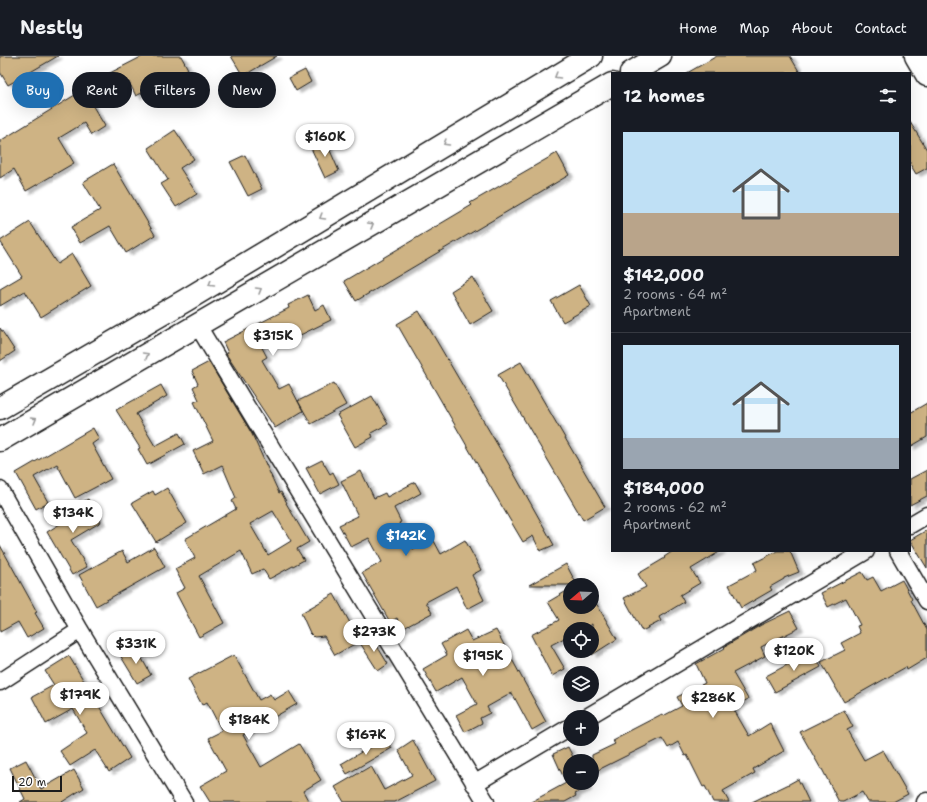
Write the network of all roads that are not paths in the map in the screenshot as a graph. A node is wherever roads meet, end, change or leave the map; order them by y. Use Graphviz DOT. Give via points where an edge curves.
graph roads {
  1 [pos="591,56"];
  2 [pos="660,56"];
  3 [pos="916,56"];
  4 [pos="633,72"];
  5 [pos="927,75"];
  6 [pos="611,85"];
  7 [pos="198,326"];
  8 [pos="0,408"];
  9 [pos="0,440"];
  10 [pos="0,490"];
  11 [pos="927,515"];
  12 [pos="911,524"];
  13 [pos="864,552"];
  14 [pos="899,552"];
  15 [pos="927,601"];
  16 [pos="80,630"];
  17 [pos="0,682"];
  18 [pos="599,710"];
  19 [pos="563,731"];
  20 [pos="474,784"];
  21 [pos="184,802"];
  22 [pos="486,802"];
  1 -- 8 [label="main road, one-way" via="186,300"];
  2 -- 4 [label="main road"];
  3 -- 5 [label="main road"];
  7 -- 6 [label="main road, one-way"];
  9 -- 7 [label="main road, one-way"];
  7 -- 20 [label="street"];
  10 -- 16 [label="street"];
  11 -- 12 [label="street"];
  13 -- 18 [label="street"];
  14 -- 15 [label="street"];
  16 -- 17 [label="street"];
  16 -- 21 [label="street"];
  19 -- 20 [label="street"];
  20 -- 22 [label="street"];
}
